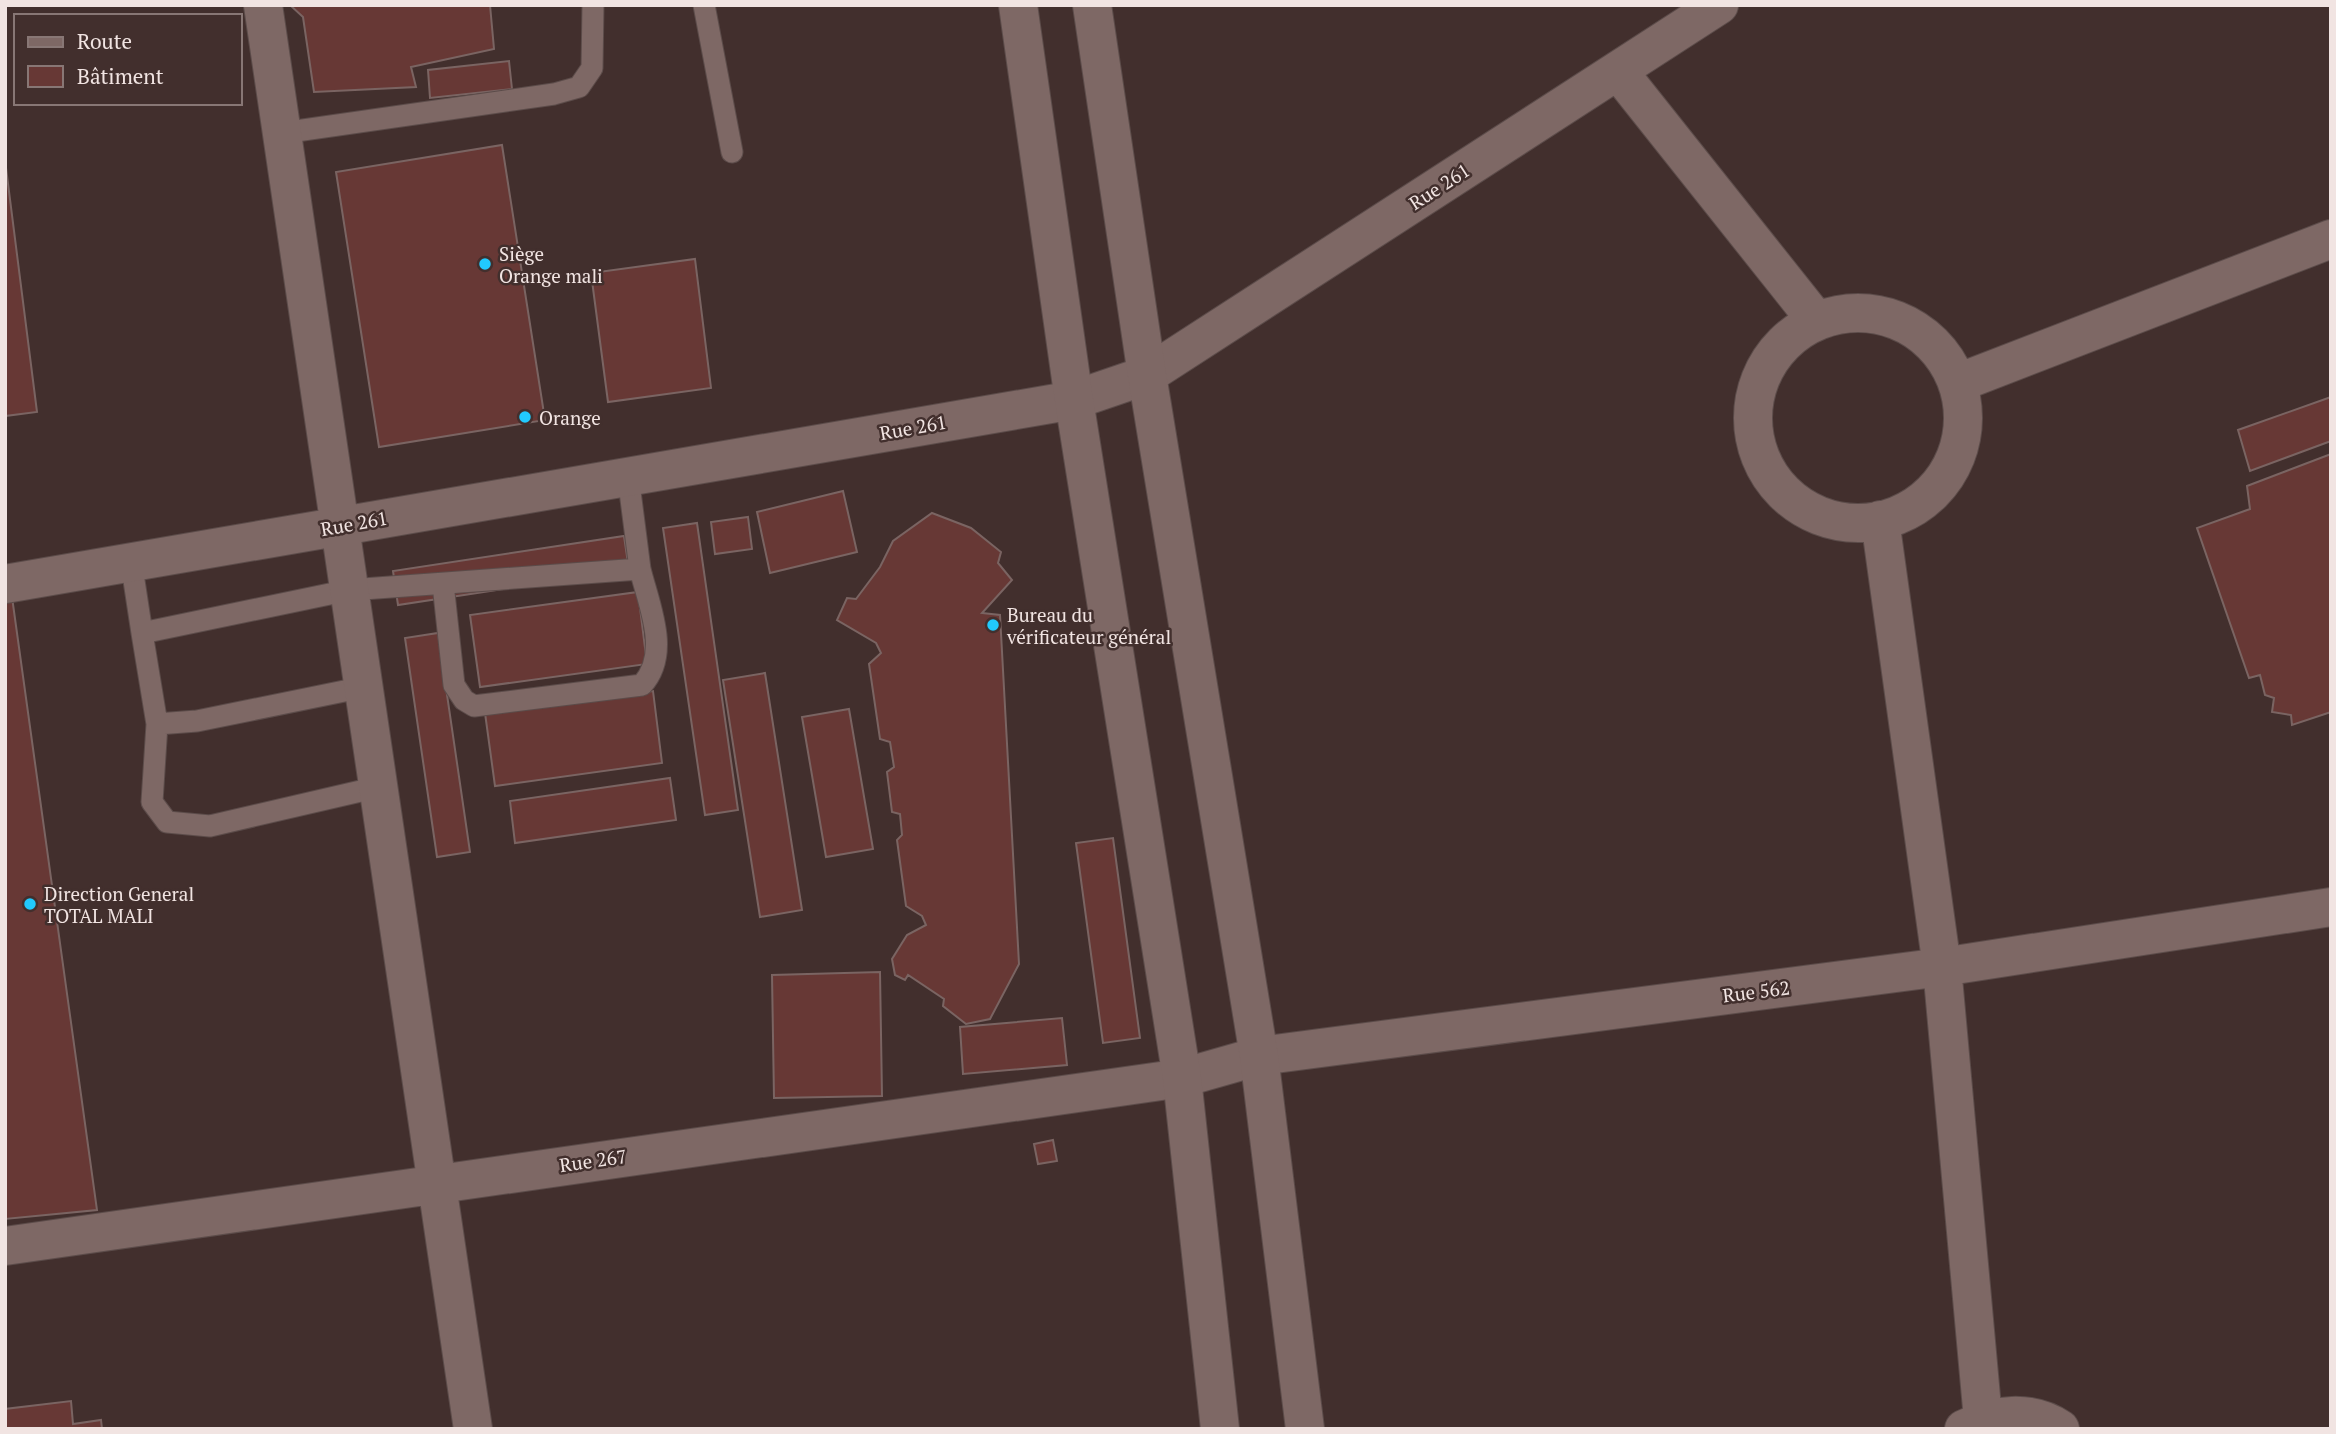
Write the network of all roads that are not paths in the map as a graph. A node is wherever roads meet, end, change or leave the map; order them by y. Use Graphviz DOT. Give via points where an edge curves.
graph roads {
  1 [pos="263,5"];
  2 [pos="593,5"];
  3 [pos="704,5"];
  4 [pos="1018,5"];
  5 [pos="1092,5"];
  6 [pos="1718,5"];
  7 [pos="1618,71"];
  8 [pos="282,133"];
  9 [pos="732,152"];
  10 [pos="2331,239"];
  11 [pos="1816,320"];
  12 [pos="1147,375"];
  13 [pos="1958,383"];
  14 [pos="1074,400"];
  15 [pos="628,476"];
  16 [pos="1880,520"];
  17 [pos="340,525"];
  18 [pos="131,561"];
  19 [pos="640,569"];
  20 [pos="5,584"];
  21 [pos="443,584"];
  22 [pos="349,590"];
  23 [pos="142,634"];
  24 [pos="364,687"];
  25 [pos="157,724"];
  26 [pos="379,787"];
  27 [pos="2331,906"];
  28 [pos="1942,967"];
  29 [pos="1259,1056"];
  30 [pos="1182,1077"];
  31 [pos="437,1182"];
  32 [pos="5,1246"];
  33 [pos="1974,1424"];
  34 [pos="473,1429"];
  35 [pos="1220,1429"];
  36 [pos="1305,1429"];
  37 [pos="2060,1429"];
  1 -- 8 [label="street"];
  2 -- 8 [label="lane" via="592,68 579,87"];
  3 -- 9 [label="lane"];
  4 -- 14 [label="street"];
  5 -- 12 [label="street"];
  6 -- 7 [label="street, Rue 261"];
  7 -- 11 [label="street"];
  7 -- 12 [label="street, Rue 261"];
  8 -- 17 [label="street"];
  10 -- 13 [label="street"];
  11 -- 13 [label="street" via="1861,312 1897,319 1920,332 1946,358"];
  11 -- 16 [label="street" via="1786,340 1759,381 1752,417 1758,454 1777,486 1804,509 1857,523"];
  12 -- 14 [label="street, Rue 261"];
  12 -- 29 [label="street"];
  13 -- 16 [label="street" via="1963,423 1955,459 1941,482 1914,506"];
  14 -- 15 [label="street, Rue 261"];
  14 -- 30 [label="street"];
  15 -- 17 [label="street, Rue 261"];
  15 -- 19 [label="lane"];
  16 -- 28 [label="street"];
  17 -- 18 [label="street, Rue 261"];
  17 -- 22 [label="street"];
  18 -- 20 [label="street, Rue 261"];
  18 -- 23 [label="lane"];
  19 -- 21 [label="lane"];
  19 -- 21 [label="lane" via="658,660 642,685 474,706 454,685"];
  21 -- 22 [label="lane"];
  22 -- 23 [label="lane"];
  22 -- 24 [label="street"];
  23 -- 25 [label="lane"];
  24 -- 25 [label="lane" via="197,722"];
  24 -- 26 [label="street"];
  25 -- 26 [label="lane" via="152,802 167,822 210,826"];
  26 -- 31 [label="street"];
  27 -- 28 [label="street, Rue 562"];
  28 -- 29 [label="street, Rue 562"];
  28 -- 33 [label="street"];
  29 -- 30 [label="street, Rue 562"];
  29 -- 36 [label="street"];
  30 -- 31 [label="street, Rue 267"];
  30 -- 35 [label="street"];
  31 -- 32 [label="street, Rue 267"];
  31 -- 34 [label="street"];
  33 -- 37 [label="street" via="2011,1415 2050,1422"];
}
